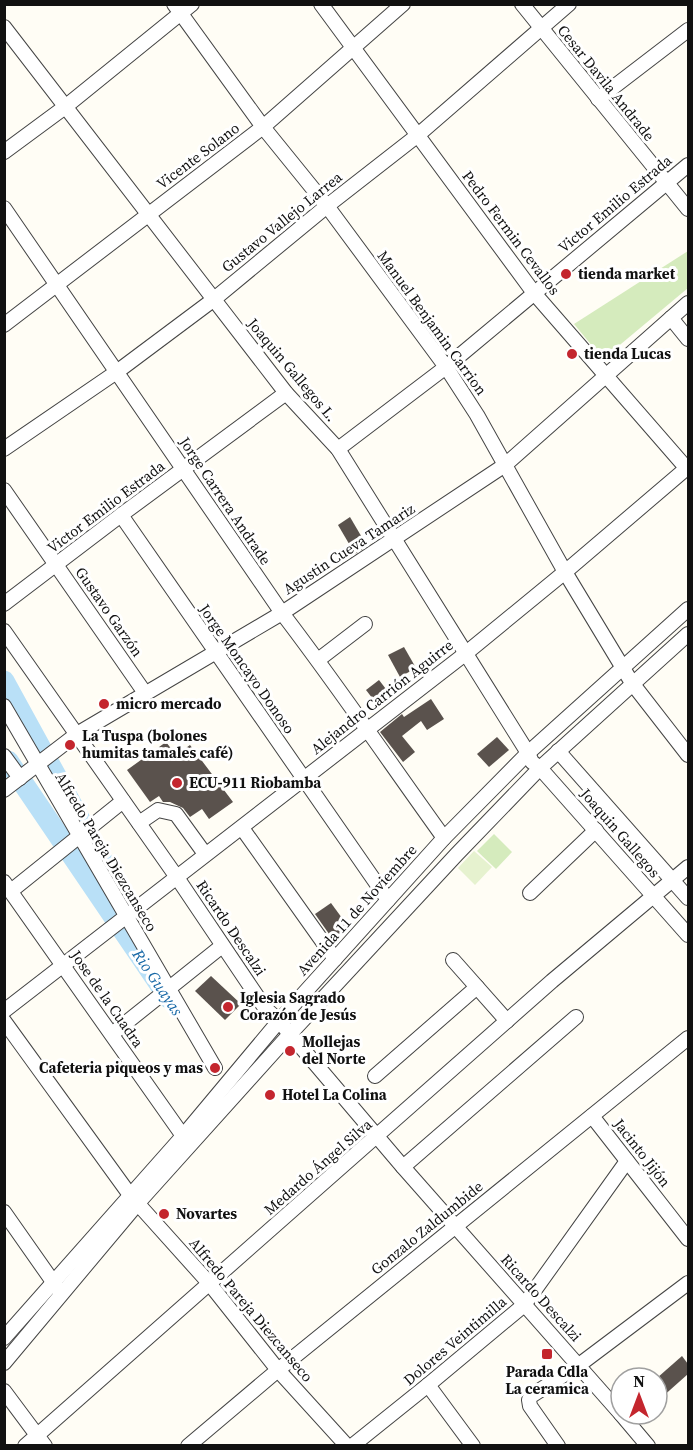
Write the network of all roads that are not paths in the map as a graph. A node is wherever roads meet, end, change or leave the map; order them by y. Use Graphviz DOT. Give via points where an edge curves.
graph roads {
  1 [pos="192,4"];
  2 [pos="321,4"];
  3 [pos="403,4"];
  4 [pos="522,4"];
  5 [pos="569,4"];
  6 [pos="177,9"];
  7 [pos="4,27"];
  8 [pos="541,29"];
  9 [pos="688,30"];
  10 [pos="354,48"];
  11 [pos="598,99"];
  12 [pos="65,107"];
  13 [pos="264,127"];
  14 [pos="418,135"];
  15 [pos="4,152"];
  16 [pos="688,165"];
  17 [pos="667,182"];
  18 [pos="327,206"];
  19 [pos="4,208"];
  20 [pos="688,209"];
  21 [pos="148,214"];
  22 [pos="57,285"];
  23 [pos="534,293"];
  24 [pos="213,300"];
  25 [pos="688,303"];
  26 [pos="671,318"];
  27 [pos="4,325"];
  28 [pos="688,339"];
  29 [pos="446,367"];
  30 [pos="117,371"];
  31 [pos="608,375"];
  32 [pos="286,393"];
  33 [pos="4,449"];
  34 [pos="338,449"];
  35 [pos="505,465"];
  36 [pos="688,468"];
  37 [pos="184,469"];
  38 [pos="4,490"];
  39 [pos="121,515"];
  40 [pos="393,540"];
  41 [pos="56,565"];
  42 [pos="565,572"];
  43 [pos="4,604"];
  44 [pos="688,609"];
  45 [pos="282,613"];
  46 [pos="365,624"];
  47 [pos="4,631"];
  48 [pos="688,634"];
  49 [pos="215,652"];
  50 [pos="465,654"];
  51 [pos="318,660"];
  52 [pos="622,667"];
  53 [pos="632,683"];
  54 [pos="145,693"];
  55 [pos="4,706"];
  56 [pos="4,715"];
  57 [pos="366,731"];
  58 [pos="77,734"];
  59 [pos="558,752"];
  60 [pos="528,753"];
  61 [pos="688,755"];
  62 [pos="4,756"];
  63 [pos="540,768"];
  64 [pos="20,778"];
  65 [pos="304,780"];
  66 [pos="4,790"];
  67 [pos="123,801"];
  68 [pos="138,823"];
  69 [pos="242,828"];
  70 [pos="596,830"];
  71 [pos="444,838"];
  72 [pos="205,854"];
  73 [pos="688,867"];
  74 [pos="176,876"];
  75 [pos="673,880"];
  76 [pos="8,887"];
  77 [pos="530,892"];
  78 [pos="653,897"];
  79 [pos="688,898"];
  80 [pos="388,900"];
  81 [pos="688,935"];
  82 [pos="222,946"];
  83 [pos="335,959"];
  84 [pos="453,960"];
  85 [pos="63,964"];
  86 [pos="477,987"];
  87 [pos="4,1011"];
  88 [pos="576,1017"];
  89 [pos="4,1021"];
  90 [pos="279,1021"];
  91 [pos="507,1021"];
  92 [pos="111,1034"];
  93 [pos="290,1034"];
  94 [pos="688,1038"];
  95 [pos="375,1076"];
  96 [pos="592,1116"];
  97 [pos="183,1136"];
  98 [pos="377,1137"];
  99 [pos="627,1161"];
  100 [pos="403,1167"];
  101 [pos="134,1199"];
  102 [pos="4,1212"];
  103 [pos="456,1227"];
  104 [pos="688,1239"];
  105 [pos="209,1283"];
  106 [pos="688,1283"];
  107 [pos="57,1287"];
  108 [pos="524,1305"];
  109 [pos="4,1338"];
  110 [pos="4,1363"];
  111 [pos="579,1365"];
  112 [pos="278,1370"];
  113 [pos="428,1385"];
  114 [pos="4,1391"];
  115 [pos="609,1400"];
  116 [pos="631,1426"];
  117 [pos="41,1441"];
  118 [pos="25,1446"];
  119 [pos="188,1446"];
  120 [pos="347,1446"];
  121 [pos="352,1446"];
  122 [pos="473,1446"];
  123 [pos="558,1446"];
  124 [pos="648,1446"];
  1 -- 6 [label="street"];
  2 -- 10 [label="street, Pedro Fermin Cevallos"];
  3 -- 10 [label="street, Vicente Solano"];
  4 -- 8 [label="street, Cesar Davila Andrade"];
  5 -- 8 [label="street, Gustavo Vallejo Larrea"];
  6 -- 12 [label="street"];
  6 -- 13 [label="street, Manuel Benjamin Carrion"];
  7 -- 12 [label="street, Joaquin Gallegos L."];
  8 -- 11 [label="street, Cesar Davila Andrade"];
  8 -- 14 [label="street, Gustavo Vallejo Larrea"];
  9 -- 11 [label="street"];
  10 -- 13 [label="street, Vicente Solano"];
  10 -- 14 [label="street, Pedro Fermin Cevallos"];
  11 -- 17 [label="street, Cesar Davila Andrade"];
  12 -- 15 [label="street"];
  12 -- 21 [label="street, Joaquin Gallegos L."];
  13 -- 18 [label="street, Manuel Benjamin Carrion"];
  13 -- 21 [label="street, Vicente Solano"];
  14 -- 18 [label="street, Gustavo Vallejo Larrea"];
  14 -- 23 [label="street, Pedro Fermin Cevallos"];
  16 -- 17 [label="street, Victor Emilio Estrada"];
  17 -- 20 [label="street, Cesar Davila Andrade"];
  17 -- 23 [label="street, Victor Emilio Estrada"];
  18 -- 24 [label="street, Gustavo Vallejo Larrea"];
  18 -- 29 [label="street, Manuel Benjamin Carrion"];
  19 -- 22 [label="street, Jorge Carrera Andrade"];
  21 -- 22 [label="street, Vicente Solano"];
  21 -- 24 [label="street, Joaquin Gallegos L."];
  22 -- 27 [label="street, Vicente Solano"];
  22 -- 30 [label="street, Jorge Carrera Andrade"];
  23 -- 29 [label="street, Victor Emilio Estrada"];
  23 -- 31 [label="street, Pedro Fermin Cevallos"];
  24 -- 30 [label="street, Gustavo Vallejo Larrea"];
  24 -- 32 [label="street, Joaquin Gallegos L."];
  25 -- 26 [label="street, Agustin Cueva Tamariz"];
  26 -- 28 [label="street"];
  26 -- 31 [label="street, Agustin Cueva Tamariz"];
  29 -- 34 [label="street, Victor Emilio Estrada"];
  29 -- 35 [label="street, Manuel Benjamin Carrion"];
  30 -- 33 [label="street, Gustavo Vallejo Larrea"];
  30 -- 37 [label="street, Jorge Carrera Andrade"];
  31 -- 35 [label="street, Agustin Cueva Tamariz"];
  31 -- 36 [label="street, Pedro Fermin Cevallos"];
  32 -- 34 [label="street, Joaquin Gallegos L."];
  32 -- 37 [label="street, Victor Emilio Estrada"];
  34 -- 40 [label="street, Joaquin Gallegos L."];
  35 -- 40 [label="street, Agustin Cueva Tamariz"];
  35 -- 42 [label="street, Manuel Benjamin Carrion"];
  36 -- 42 [label="street, Alejandro Carrión Aguirre"];
  37 -- 39 [label="street, Victor Emilio Estrada"];
  37 -- 45 [label="street, Jorge Carrera Andrade"];
  38 -- 41 [label="street, Gustavo Garzón"];
  39 -- 41 [label="street, Victor Emilio Estrada"];
  39 -- 49 [label="street, Jorge Moncayo Donoso"];
  40 -- 45 [label="street, Agustin Cueva Tamariz"];
  40 -- 50 [label="street, Joaquin Gallegos L."];
  41 -- 43 [label="street, Victor Emilio Estrada"];
  41 -- 54 [label="street, Gustavo Garzón"];
  42 -- 50 [label="street, Alejandro Carrión Aguirre"];
  42 -- 52 [label="street, Manuel Benjamin Carrion"];
  44 -- 52 [label="street, Avenida 11 de Noviembre"];
  45 -- 49 [label="street, Agustin Cueva Tamariz"];
  45 -- 51 [label="street, Jorge Carrera Andrade"];
  46 -- 51 [label="street"];
  47 -- 58 [label="street, Ricardo Descalzi"];
  48 -- 53 [label="street, Avenida 11 de Noviembre"];
  49 -- 54 [label="street, Agustin Cueva Tamariz"];
  49 -- 65 [label="street, Jorge Moncayo Donoso"];
  50 -- 57 [label="street, Alejandro Carrión Aguirre"];
  50 -- 60 [label="street, Joaquin Gallegos L."];
  51 -- 57 [label="street, Jorge Carrera Andrade"];
  52 -- 53 [label="street, Manuel Benjamin Carrion"];
  52 -- 60 [label="street, Avenida 11 de Noviembre"];
  53 -- 59 [label="street, Avenida 11 de Noviembre"];
  53 -- 61 [label="street, Manuel Benjamin Carrion"];
  54 -- 58 [label="street, Agustin Cueva Tamariz"];
  55 -- 56 [label="street, Alfredo Pareja Diezcanseco" via="215,1068"];
  57 -- 65 [label="street, Alejandro Carrión Aguirre"];
  57 -- 71 [label="street, Jorge Carrera Andrade"];
  58 -- 64 [label="street, Agustin Cueva Tamariz"];
  58 -- 67 [label="street, Ricardo Descalzi"];
  59 -- 63 [label="street, Avenida 11 de Noviembre"];
  59 -- 75 [label="street"];
  60 -- 63 [label="street, Joaquin Gallegos"];
  60 -- 71 [label="street, Avenida 11 de Noviembre"];
  62 -- 64 [label="street"];
  63 -- 70 [label="street, Joaquin Gallegos"];
  63 -- 93 [label="street, Avenida 11 de Noviembre"];
  64 -- 66 [label="street, Agustin Cueva Tamariz"];
  65 -- 69 [label="street, Alejandro Carrión Aguirre"];
  65 -- 80 [label="street, Jorge Moncayo Donoso"];
  67 -- 68 [label="street, Ricardo Descalzi"];
  67 -- 76 [label="street"];
  68 -- 72 [label="street" via="158,810 176,814"];
  68 -- 74 [label="street, Ricardo Descalzi"];
  69 -- 72 [label="street, Alejandro Carrión Aguirre"];
  69 -- 83 [label="street"];
  70 -- 77 [label="street"];
  70 -- 78 [label="street, Joaquin Gallegos"];
  71 -- 80 [label="street, Avenida 11 de Noviembre"];
  72 -- 74 [label="street, Alejandro Carrión Aguirre"];
  73 -- 75 [label="street, Medardo Ángel Silva"];
  74 -- 82 [label="street, Ricardo Descalzi"];
  74 -- 85 [label="street, Alejandro Carrión Aguirre"];
  75 -- 78 [label="street, Medardo Ángel Silva"];
  75 -- 79 [label="street"];
  76 -- 85 [label="street, Jose de la Cuadra"];
  78 -- 81 [label="street, Joaquin Gallegos"];
  78 -- 91 [label="street, Medardo Ángel Silva"];
  80 -- 83 [label="street, Avenida 11 de Noviembre"];
  82 -- 90 [label="street, Ricardo Descalzi" via="262,1005"];
  82 -- 92 [label="street"];
  83 -- 90 [label="street, Avenida 11 de Noviembre"];
  84 -- 86 [label="street"];
  85 -- 87 [label="street, Alejandro Carrión Aguirre"];
  85 -- 92 [label="street, Jose de la Cuadra"];
  86 -- 91 [label="street"];
  86 -- 95 [label="street"];
  88 -- 100 [label="street"];
  89 -- 101 [label="street, Alfredo Pareja Diezcanseco"];
  90 -- 93 [label="street, Ricardo Descalzi"];
  90 -- 97 [label="street, Avenida 11 de Noviembre"];
  91 -- 98 [label="street, Medardo Ángel Silva"];
  92 -- 97 [label="street, Jose de la Cuadra"];
  93 -- 98 [label="street, Ricardo Descalzi"];
  93 -- 101 [label="street, Avenida 11 de Noviembre"];
  94 -- 96 [label="street, Gonzalo Zaldumbide"];
  96 -- 99 [label="street, Jacinto Jijón"];
  96 -- 103 [label="street, Gonzalo Zaldumbide"];
  97 -- 101 [label="street, Avenida 11 de Noviembre"];
  98 -- 100 [label="street, Ricardo Descalzi"];
  98 -- 105 [label="street, Medardo Ángel Silva"];
  99 -- 104 [label="street, Jacinto Jijón"];
  99 -- 108 [label="street, Dolores Veintimilla"];
  100 -- 103 [label="street, Ricardo Descalzi"];
  101 -- 105 [label="street, Alfredo Pareja Diezcanseco"];
  101 -- 107 [label="street, Avenida 11 de Noviembre"];
  102 -- 107 [label="street"];
  103 -- 108 [label="street, Ricardo Descalzi"];
  103 -- 112 [label="street, Gonzalo Zaldumbide"];
  105 -- 112 [label="street, Alfredo Pareja Diezcanseco"];
  105 -- 117 [label="street, Medardo Ángel Silva"];
  106 -- 111 [label="street"];
  107 -- 109 [label="street, Avenida 11 de Noviembre"];
  107 -- 110 [label="street, Avenida 11 de Noviembre"];
  108 -- 111 [label="street, Ricardo Descalzi"];
  108 -- 113 [label="street, Dolores Veintimilla"];
  111 -- 115 [label="street, Ricardo Descalzi"];
  111 -- 123 [label="street" via="529,1400"];
  112 -- 119 [label="street, Gonzalo Zaldumbide"];
  112 -- 120 [label="street, Alfredo Pareja Diezcanseco"];
  113 -- 121 [label="street, Dolores Veintimilla"];
  113 -- 122 [label="street"];
  114 -- 117 [label="street"];
  116 -- 124 [label="street, Ricardo Descalzi"];
  117 -- 118 [label="street, Medardo Ángel Silva"];
}
